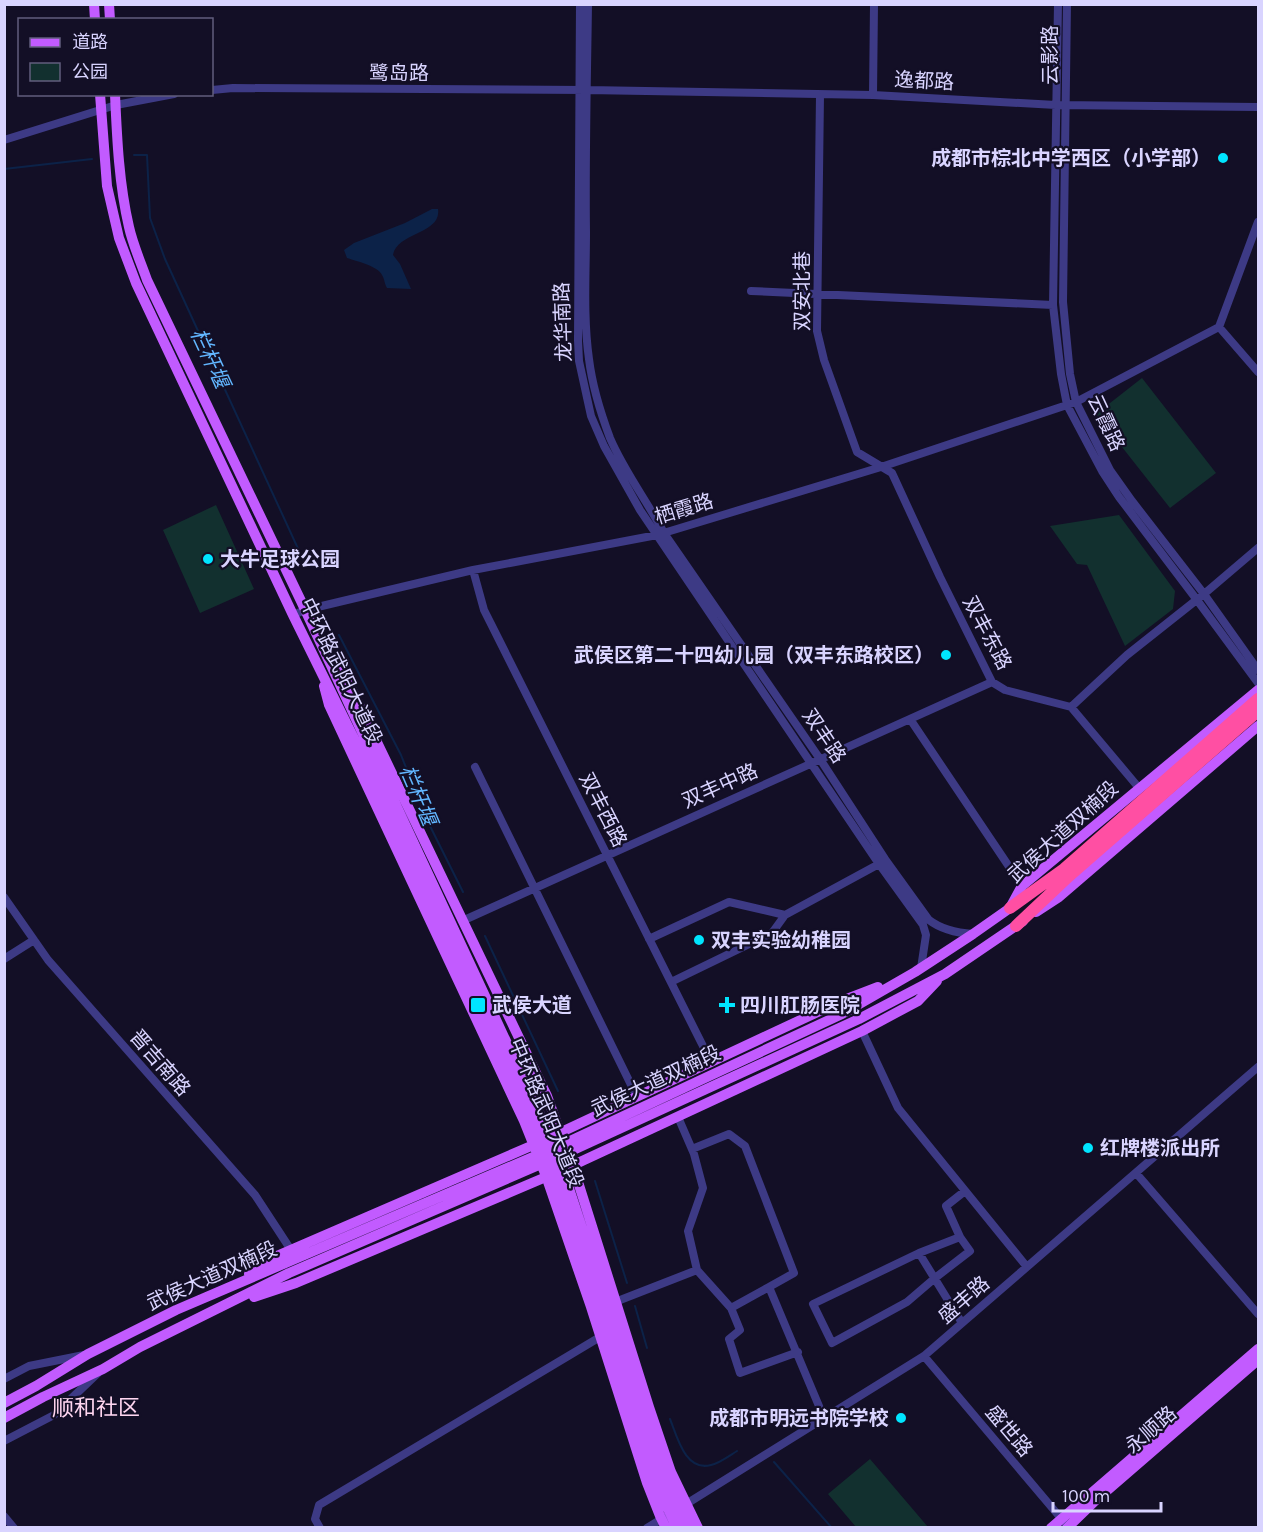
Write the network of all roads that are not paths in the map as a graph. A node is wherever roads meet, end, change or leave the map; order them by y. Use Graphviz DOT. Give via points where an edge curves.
graph roads {
  1 [pos="580,4"];
  2 [pos="588,4"];
  3 [pos="874,4"];
  4 [pos="1058,4"];
  5 [pos="1067,4"];
  6 [pos="213,90"];
  7 [pos="583,90"];
  8 [pos="820,95"];
  9 [pos="873,95"];
  10 [pos="100,96"];
  11 [pos="154,96"];
  12 [pos="115,100"];
  13 [pos="1056,105"];
  14 [pos="1066,105"];
  15 [pos="1258,107"];
  16 [pos="101,110"];
  17 [pos="4,140"];
  18 [pos="1258,222"];
  19 [pos="751,291"];
  20 [pos="818,293"];
  21 [pos="1053,305"];
  22 [pos="1219,327"];
  23 [pos="1258,372"];
  24 [pos="1072,404"];
  25 [pos="881,467"];
  26 [pos="660,534"];
  27 [pos="1258,548"];
  28 [pos="473,570"];
  29 [pos="1200,597"];
  30 [pos="304,610"];
  31 [pos="293,615"];
  32 [pos="322,659"];
  33 [pos="1258,670"];
  34 [pos="992,682"];
  35 [pos="1258,683"];
  36 [pos="1258,690"];
  37 [pos="1258,699"];
  38 [pos="1071,707"];
  39 [pos="1258,711"];
  40 [pos="910,719"];
  41 [pos="1258,726"];
  42 [pos="816,761"];
  43 [pos="372,765"];
  44 [pos="475,767"];
  45 [pos="1139,788"];
  46 [pos="607,855"];
  47 [pos="879,864"];
  48 [pos="1067,872"];
  49 [pos="1022,886"];
  50 [pos="534,888"];
  51 [pos="4,897"];
  52 [pos="1010,908"];
  53 [pos="785,915"];
  54 [pos="462,921"];
  55 [pos="1016,926"];
  56 [pos="973,934"];
  57 [pos="649,939"];
  58 [pos="34,940"];
  59 [pos="4,959"];
  60 [pos="918,970"];
  61 [pos="945,974"];
  62 [pos="671,982"];
  63 [pos="862,1031"];
  64 [pos="711,1062"];
  65 [pos="1258,1067"];
  66 [pos="637,1097"];
  67 [pos="678,1117"];
  68 [pos="560,1133"];
  69 [pos="534,1145"];
  70 [pos="692,1149"];
  71 [pos="572,1165"];
  72 [pos="1136,1173"];
  73 [pos="546,1177"];
  74 [pos="965,1191"];
  75 [pos="960,1237"];
  76 [pos="291,1250"];
  77 [pos="919,1253"];
  78 [pos="1027,1267"];
  79 [pos="288,1268"];
  80 [pos="698,1270"];
  81 [pos="935,1278"];
  82 [pos="770,1287"];
  83 [pos="221,1291"];
  84 [pos="615,1302"];
  85 [pos="219,1308"];
  86 [pos="731,1308"];
  87 [pos="1258,1314"];
  88 [pos="962,1323"];
  89 [pos="600,1337"];
  90 [pos="1258,1349"];
  91 [pos="798,1352"];
  92 [pos="88,1354"];
  93 [pos="924,1356"];
  94 [pos="1258,1360"];
  95 [pos="103,1369"];
  96 [pos="4,1379"];
  97 [pos="4,1403"];
  98 [pos="4,1418"];
  99 [pos="824,1418"];
  100 [pos="4,1441"];
  101 [pos="686,1504"];
  102 [pos="4,1516"];
  103 [pos="664,1523"];
  104 [pos="1067,1525"];
  105 [pos="14,1527"];
  106 [pos="321,1527"];
  107 [pos="647,1527"];
  108 [pos="677,1527"];
  109 [pos="687,1527"];
  110 [pos="698,1527"];
  111 [pos="1051,1527"];
  1 -- 7 [label="street"];
  2 -- 7 [label="street"];
  3 -- 9 [label="street"];
  4 -- 13 [label="street"];
  5 -- 14 [label="street, 云影路"];
  6 -- 7 [label="street, 鹭岛路"];
  7 -- 8 [label="street, 逸都路"];
  7 -- 26 [label="street, 龙华南路" via="589,359 610,437 651,508"];
  8 -- 9 [label="street, 逸都路"];
  8 -- 20 [label="street, 双安北巷"];
  9 -- 13 [label="street, 逸都路"];
  10 -- 16 [label="main road, 中环路武阳大道段"];
  11 -- 12 [label="street"];
  12 -- 16 [label="street"];
  12 -- 30 [label="main road, 中环路武阳大道段" via="123,194 147,280"];
  13 -- 14 [label="street, 逸都路"];
  13 -- 21 [label="street"];
  14 -- 15 [label="street, 逸都路"];
  14 -- 24 [label="street, 云霞路" via="1064,302"];
  16 -- 17 [label="street"];
  16 -- 31 [label="main road, 中环路武阳大道段" via="107,186 119,238 136,283"];
  18 -- 22 [label="street"];
  19 -- 20 [label="street"];
  20 -- 21 [label="street"];
  20 -- 25 [label="street, 双安北巷" via="819,343 853,442 857,452"];
  21 -- 24 [label="street" via="1061,374"];
  22 -- 23 [label="street"];
  22 -- 24 [label="street, 栖霞路"];
  24 -- 25 [label="street, 栖霞路"];
  24 -- 29 [label="street, 云霞路" via="1110,470"];
  25 -- 26 [label="street, 栖霞路"];
  25 -- 34 [label="street, 双丰东路" via="892,473"];
  26 -- 28 [label="street, 栖霞路"];
  26 -- 42 [label="street, 双丰路"];
  27 -- 29 [label="street"];
  28 -- 30 [label="street, 栖霞路"];
  28 -- 46 [label="street, 双丰西路" via="484,610"];
  29 -- 33 [label="street, 云霞路"];
  29 -- 35 [label="street"];
  29 -- 38 [label="street"];
  30 -- 31 [label="street, 栖霞路"];
  30 -- 32 [label="main road, 中环路武阳大道段"];
  31 -- 32 [label="main road, 中环路武阳大道段"];
  32 -- 43 [label="main road, 中环路武阳大道段"];
  32 -- 54 [label="main road" via="350,686"];
  32 -- 69 [label="main road" via="329,705"];
  34 -- 38 [label="street, 双丰东路" via="1005,690"];
  34 -- 40 [label="street, 双丰中路"];
  36 -- 45 [label="main road, 武侯大道双楠段"];
  37 -- 48 [label="highway"];
  38 -- 45 [label="street"];
  39 -- 48 [label="highway"];
  40 -- 42 [label="street, 双丰中路"];
  40 -- 49 [label="street"];
  41 -- 55 [label="main road, 武侯大道双楠段" via="1059,897"];
  42 -- 46 [label="street, 双丰中路"];
  42 -- 47 [label="street, 双丰路"];
  42 -- 56 [label="street, 双丰路" via="929,920 936,926"];
  43 -- 108 [label="main road, 中环路武阳大道段" via="554,1171 660,1492"];
  43 -- 109 [label="main road, 中环路武阳大道段" via="507,1042 562,1167 666,1483"];
  44 -- 50 [label="street"];
  45 -- 49 [label="main road, 武侯大道双楠段"];
  46 -- 50 [label="street, 双丰中路"];
  46 -- 57 [label="street, 双丰西路"];
  47 -- 53 [label="street"];
  47 -- 60 [label="street, 双丰路" via="923,925 926,935"];
  48 -- 52 [label="highway"];
  48 -- 55 [label="highway"];
  49 -- 52 [label="main road, 武侯大道双楠段"];
  50 -- 54 [label="street, 双丰中路"];
  50 -- 66 [label="street"];
  51 -- 58 [label="street, 晋吉南路"];
  52 -- 56 [label="main road, 武侯大道双楠段"];
  53 -- 57 [label="street" via="729,902"];
  53 -- 62 [label="street" via="772,933"];
  54 -- 68 [label="main road" via="547,1096"];
  55 -- 61 [label="main road, 武侯大道双楠段"];
  56 -- 60 [label="main road, 武侯大道双楠段"];
  57 -- 62 [label="street, 双丰西路"];
  58 -- 59 [label="street"];
  58 -- 76 [label="street, 晋吉南路" via="255,1195"];
  60 -- 64 [label="main road"];
  60 -- 79 [label="main road, 武侯大道双楠段" via="842,1014"];
  61 -- 63 [label="main road" via="918,1001"];
  61 -- 79 [label="main road, 武侯大道双楠段" via="859,1019 569,1152"];
  62 -- 64 [label="street, 双丰西路"];
  63 -- 67 [label="main road"];
  63 -- 74 [label="street" via="898,1108"];
  64 -- 66 [label="main road"];
  65 -- 72 [label="street, 盛丰路"];
  66 -- 68 [label="main road"];
  67 -- 70 [label="street"];
  67 -- 71 [label="main road"];
  68 -- 69 [label="main road"];
  68 -- 71 [label="main road"];
  69 -- 73 [label="main road"];
  69 -- 76 [label="main road"];
  70 -- 80 [label="street" via="703,1188 688,1231"];
  70 -- 82 [label="street" via="729,1134 745,1146 794,1273"];
  71 -- 73 [label="main road"];
  71 -- 84 [label="main road"];
  72 -- 78 [label="street, 盛丰路"];
  72 -- 87 [label="street"];
  73 -- 85 [label="main road" via="296,1283"];
  73 -- 89 [label="main road"];
  74 -- 75 [label="street" via="946,1206"];
  74 -- 78 [label="street"];
  75 -- 77 [label="street"];
  75 -- 81 [label="street" via="970,1251"];
  76 -- 83 [label="main road"];
  77 -- 81 [label="street"];
  77 -- 81 [label="street" via="813,1304 832,1343 907,1302"];
  78 -- 88 [label="street, 盛丰路"];
  79 -- 83 [label="main road, 武侯大道双楠段"];
  79 -- 85 [label="main road, 武侯大道双楠段"];
  80 -- 84 [label="street"];
  80 -- 86 [label="street"];
  81 -- 88 [label="street"];
  82 -- 86 [label="street"];
  82 -- 91 [label="street"];
  83 -- 92 [label="main road, 武侯大道双楠段"];
  84 -- 101 [label="main road" via="671,1472"];
  85 -- 95 [label="main road, 武侯大道双楠段"];
  86 -- 91 [label="street" via="740,1330 729,1339 740,1373"];
  88 -- 93 [label="street, 盛丰路"];
  89 -- 103 [label="main road" via="647,1483"];
  89 -- 106 [label="street" via="319,1505 315,1520"];
  90 -- 104 [label="main road"];
  91 -- 99 [label="street"];
  92 -- 96 [label="street" via="29,1366"];
  92 -- 97 [label="main road, 武侯大道双楠段"];
  93 -- 99 [label="street, 盛丰路"];
  93 -- 104 [label="street, 盛世路"];
  94 -- 104 [label="main road, 永顺路"];
  95 -- 98 [label="main road, 武侯大道双楠段"];
  95 -- 100 [label="street" via="54,1415"];
  99 -- 101 [label="street, 盛丰路"];
  101 -- 103 [label="street, 盛丰路"];
  101 -- 110 [label="main road"];
  102 -- 105 [label="street"];
  103 -- 107 [label="street, 盛丰路"];
  104 -- 111 [label="main road"];
}
